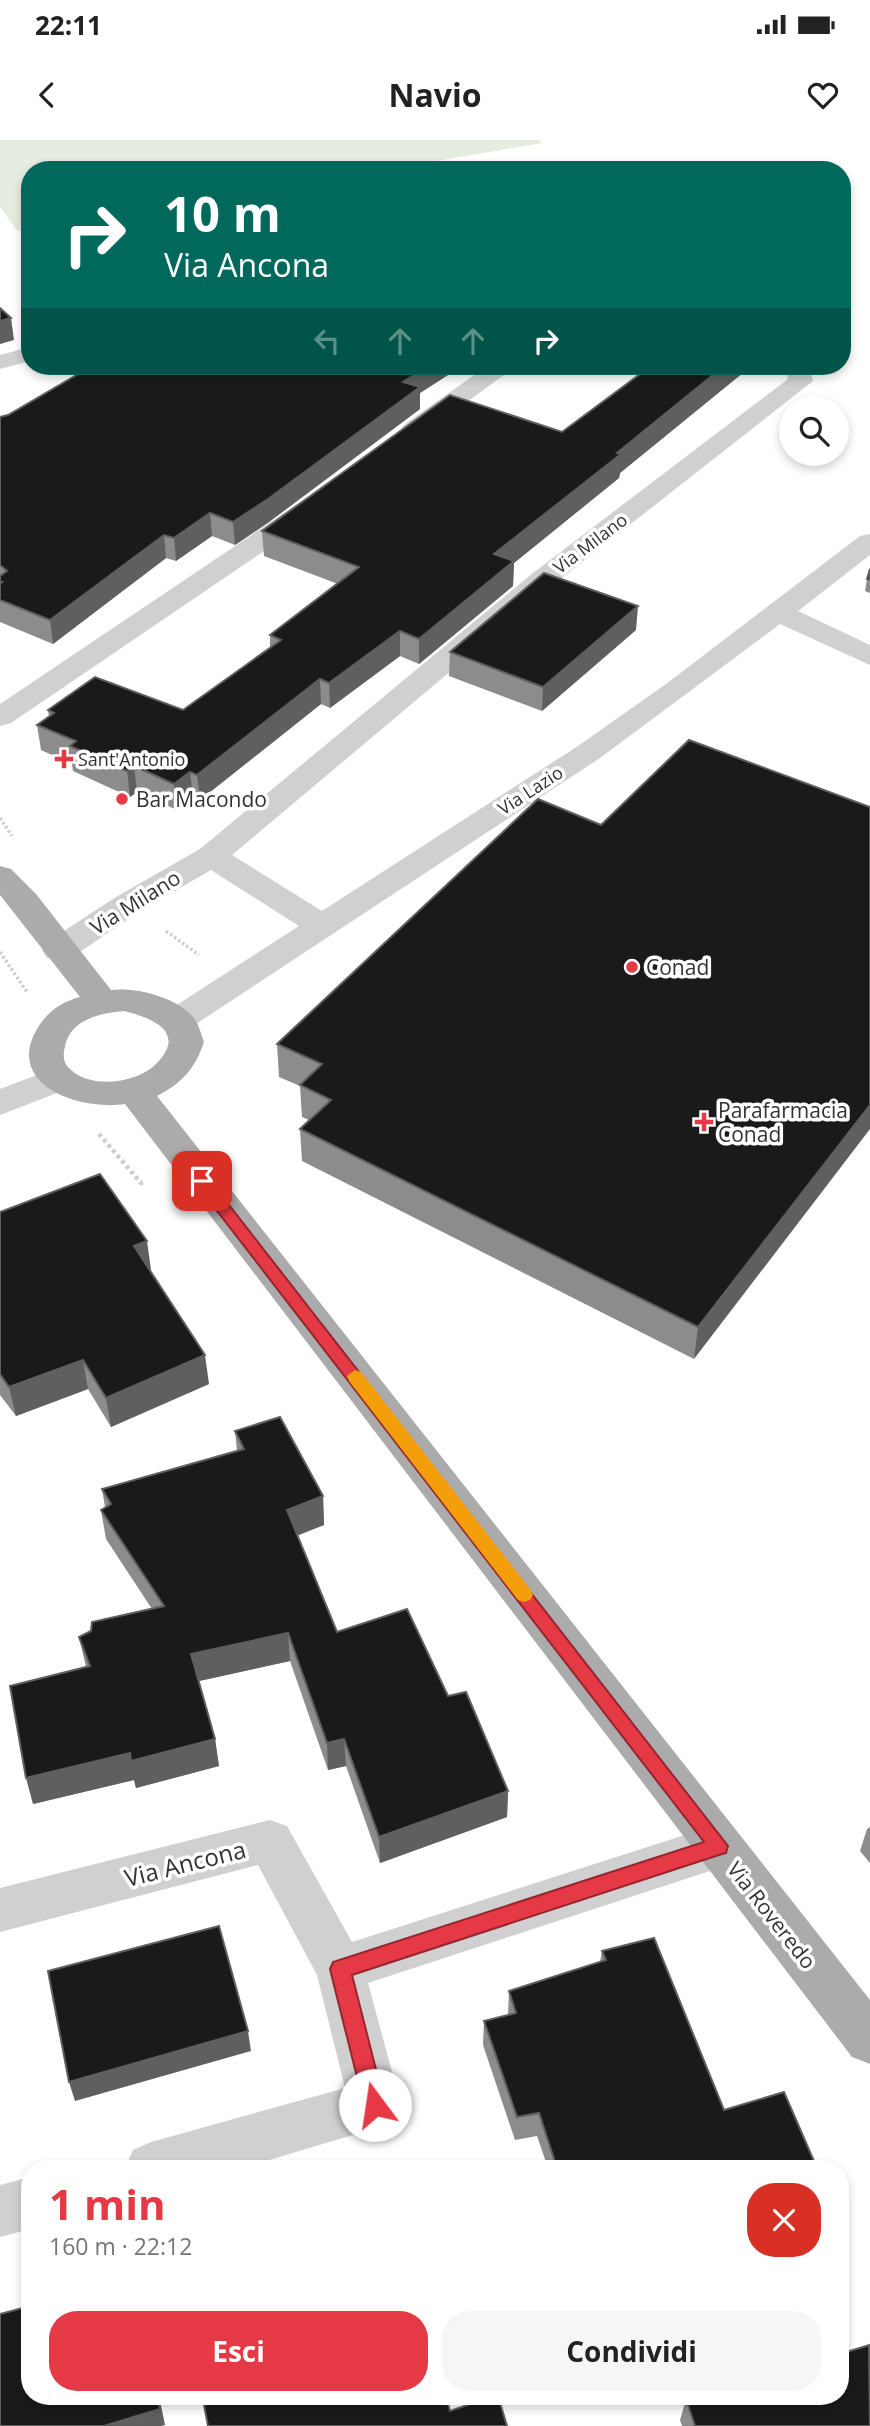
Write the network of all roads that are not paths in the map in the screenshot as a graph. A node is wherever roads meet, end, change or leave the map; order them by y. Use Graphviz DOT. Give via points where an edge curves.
graph roads {
  1 [pos="21,356"];
  2 [pos="0,362"];
  3 [pos="489,375"];
  4 [pos="799,375"];
  5 [pos="399,441"];
  6 [pos="323,497"];
  7 [pos="870,542"];
  8 [pos="778,612"];
  9 [pos="870,656"];
  10 [pos="0,717"];
  11 [pos="211,856"];
  12 [pos="0,876"];
  13 [pos="0,898"];
  14 [pos="322,926"];
  15 [pos="59,950"];
  16 [pos="89,1007"];
  17 [pos="178,1020"];
  18 [pos="58,1079"];
  19 [pos="135,1092"];
  20 [pos="0,1104"];
  21 [pos="719,1846"];
  22 [pos="0,1910"];
  23 [pos="340,1969"];
  24 [pos="870,2040"];
  25 [pos="179,2160"];
  26 [pos="21,2205"];
  27 [pos="0,2211"];
  1 -- 2 [label="street"];
  3 -- 5 [label="street"];
  4 -- 11 [label="street, Via Milano" via="801,382 543,579"];
  6 -- 10 [label="street"];
  7 -- 8 [label="street, Via Lazio"];
  8 -- 9 [label="street"];
  8 -- 14 [label="street, Via Lazio" via="589,752"];
  11 -- 14 [label="street"];
  11 -- 15 [label="street, Via Milano"];
  12 -- 15 [label="main road"];
  13 -- 16 [label="main road"];
  14 -- 17 [label="street, Via Lazio"];
  15 -- 16 [label="main road"];
  16 -- 17 [label="main road" via="124,1000 146,1002"];
  16 -- 18 [label="main road" via="60,1022 49,1036 45,1051"];
  17 -- 19 [label="main road" via="186,1033 182,1061 163,1079"];
  18 -- 19 [label="main road" via="92,1093"];
  18 -- 20 [label="street"];
  19 -- 21 [label="main road, Via Roveredo"];
  21 -- 23 [label="street"];
  21 -- 24 [label="main road, Via Roveredo"];
  22 -- 23 [label="street, Via Ancona" via="270,1841"];
  23 -- 25 [label="street, Via Ancona" via="375,2105"];
  26 -- 27 [label="street"];
}
